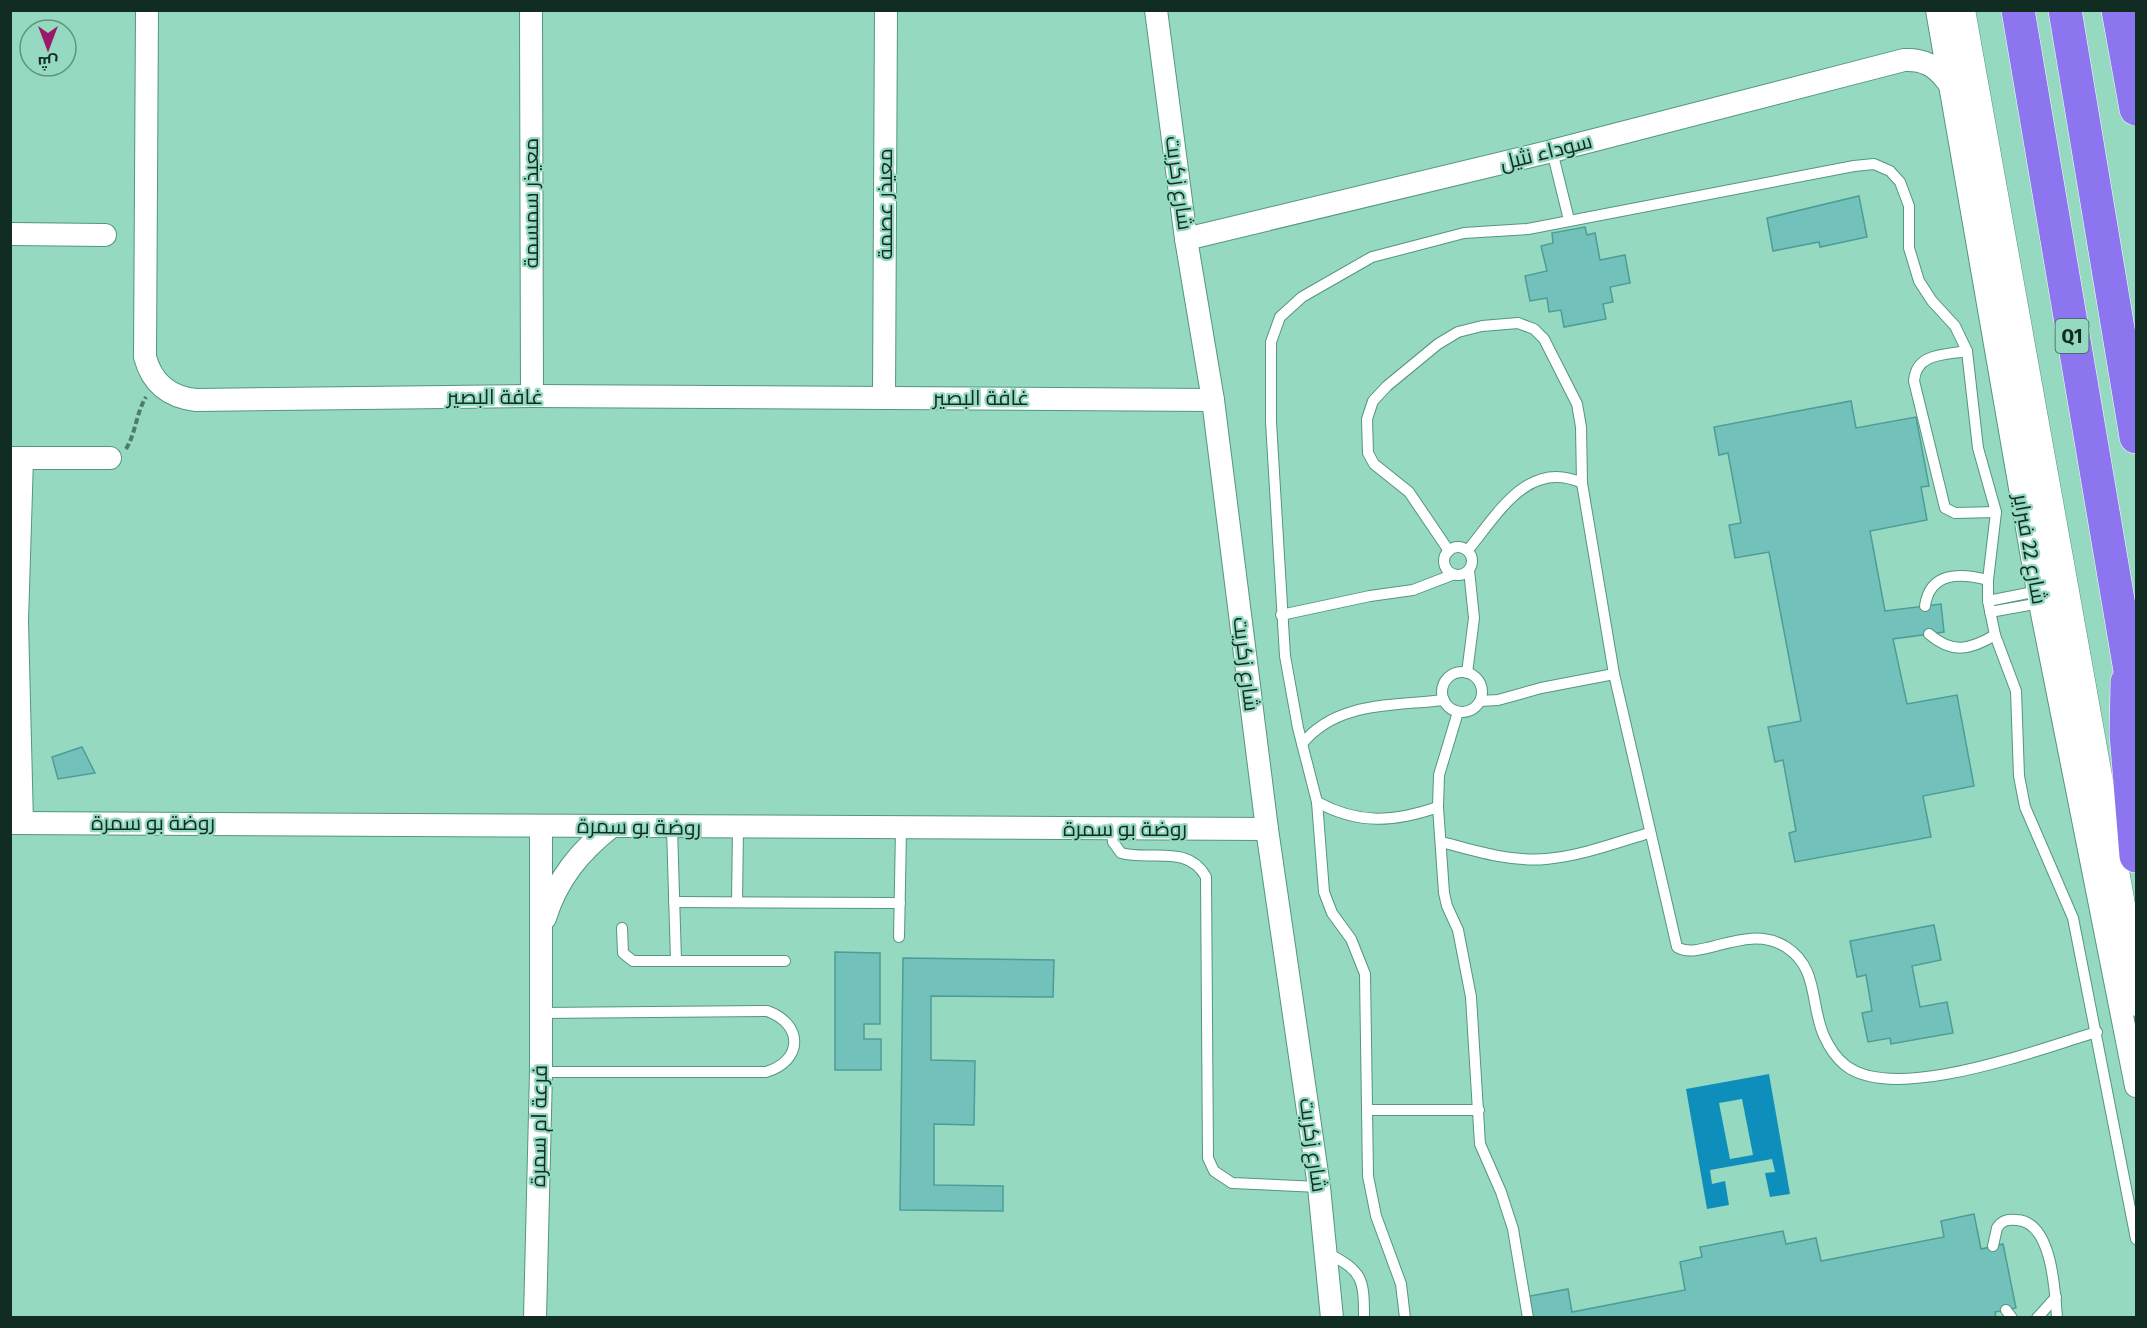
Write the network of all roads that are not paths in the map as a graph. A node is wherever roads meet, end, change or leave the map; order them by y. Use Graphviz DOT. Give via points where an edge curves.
graph roads {
  1 [pos="147,10"];
  2 [pos="531,10"];
  3 [pos="886,10"];
  4 [pos="1156,10"];
  5 [pos="2018,10"];
  6 [pos="2065,10"];
  7 [pos="2118,10"];
  8 [pos="1945,11"];
  9 [pos="1904,60"];
  10 [pos="1947,81"];
  11 [pos="2136,109"];
  12 [pos="1552,151"];
  13 [pos="1569,220"];
  14 [pos="10,234"];
  15 [pos="105,235"];
  16 [pos="1186,239"];
  17 [pos="1967,351"];
  18 [pos="532,396"];
  19 [pos="884,398"];
  20 [pos="1213,400"];
  21 [pos="2136,437"];
  22 [pos="16,458"];
  23 [pos="110,458"];
  24 [pos="1582,483"];
  25 [pos="1996,512"];
  26 [pos="1468,550"];
  27 [pos="1449,551"];
  28 [pos="1469,570"];
  29 [pos="1452,575"];
  30 [pos="1988,580"];
  31 [pos="2039,597"];
  32 [pos="1925,606"];
  33 [pos="1989,607"];
  34 [pos="1281,615"];
  35 [pos="14,622"];
  36 [pos="1929,634"];
  37 [pos="1995,635"];
  38 [pos="2128,662"];
  39 [pos="1467,673"];
  40 [pos="1614,674"];
  41 [pos="1444,700"];
  42 [pos="1480,701"];
  43 [pos="2136,706"];
  44 [pos="1458,712"];
  45 [pos="1302,744"];
  46 [pos="1317,802"];
  47 [pos="1438,807"];
  48 [pos="16,823"];
  49 [pos="541,826"];
  50 [pos="612,826"];
  51 [pos="672,828"];
  52 [pos="738,828"];
  53 [pos="901,829"];
  54 [pos="1112,830"];
  55 [pos="1267,830"];
  56 [pos="1649,833"];
  57 [pos="1442,842"];
  58 [pos="2136,856"];
  59 [pos="674,902"];
  60 [pos="737,902"];
  61 [pos="900,903"];
  62 [pos="622,928"];
  63 [pos="540,934"];
  64 [pos="899,938"];
  65 [pos="676,961"];
  66 [pos="785,961"];
  67 [pos="2136,1000"];
  68 [pos="540,1013"];
  69 [pos="2097,1032"];
  70 [pos="541,1072"];
  71 [pos="2136,1086"];
  72 [pos="1368,1110"];
  73 [pos="1479,1110"];
  74 [pos="1319,1187"];
  75 [pos="2136,1239"];
  76 [pos="1993,1246"];
  77 [pos="1327,1253"];
  78 [pos="2056,1297"];
  79 [pos="535,1317"];
  80 [pos="1332,1317"];
  81 [pos="1364,1317"];
  82 [pos="1405,1317"];
  83 [pos="1528,1317"];
  84 [pos="2037,1317"];
  85 [pos="2057,1317"];
  1 -- 18 [label="street, غافة البصير" via="145,357 148,369 160,385 173,395 196,400"];
  2 -- 18 [label="street, معيذر سمسمة"];
  3 -- 19 [label="street, معيذر عصمة"];
  4 -- 16 [label="street, شارع زكريت"];
  5 -- 38 [label="highway, Q1"];
  6 -- 21 [label="highway, Q1"];
  7 -- 11 [label="highway"];
  8 -- 9 [label="street, سوداء نثيل" via="1927,41"];
  8 -- 10 [label="street, شارع 22 فبراير"];
  8 -- 67 [label="main road, شارع 22 فبراير"];
  9 -- 10 [label="street, سوداء نثيل" via="1934,66"];
  9 -- 12 [label="street, سوداء نثيل"];
  10 -- 31 [label="street, شارع 22 فبراير"];
  12 -- 13 [label="lane"];
  12 -- 16 [label="street, سوداء نثيل"];
  13 -- 17 [label="lane" via="1874,164 1890,171 1900,182 1909,206 1909,249 1919,281 1955,326"];
  13 -- 34 [label="lane" via="1528,229 1464,234 1372,257 1302,297 1280,317 1271,342 1271,422"];
  14 -- 15 [label="street"];
  16 -- 20 [label="street, شارع زكريت"];
  17 -- 25 [label="lane" via="1978,448"];
  17 -- 25 [label="lane" via="1920,362 1914,381 1945,508 1955,513"];
  18 -- 19 [label="street, غافة البصير"];
  19 -- 20 [label="street, غافة البصير"];
  20 -- 55 [label="street, شارع زكريت"];
  22 -- 23 [label="street"];
  22 -- 35 [label="street"];
  24 -- 26 [label="lane" via="1570,477 1552,477 1522,486"];
  24 -- 27 [label="lane" via="1577,404 1544,339 1534,329 1518,323 1458,332 1438,344 1373,401 1366,436 1374,464 1409,492"];
  24 -- 40 [label="lane"];
  25 -- 30 [label="lane"];
  26 -- 27 [label="lane" via="1459,547"];
  26 -- 28 [label="lane" via="1472,558"];
  27 -- 29 [label="lane" via="1443,563"];
  28 -- 29 [label="lane"];
  28 -- 39 [label="lane" via="1474,618"];
  29 -- 34 [label="lane" via="1413,590"];
  30 -- 32 [label="lane" via="1958,574 1945,577 1927,594"];
  30 -- 33 [label="lane"];
  31 -- 33 [label="lane"];
  31 -- 71 [label="street, شارع 22 فبراير"];
  33 -- 37 [label="lane"];
  34 -- 45 [label="lane"];
  35 -- 48 [label="street"];
  36 -- 37 [label="lane" via="1951,648 1964,649"];
  37 -- 69 [label="lane" via="2016,691 2019,776 2025,807 2073,918"];
  38 -- 43 [label="highway, Q1"];
  38 -- 58 [label="highway" via="2126,734"];
  39 -- 41 [label="lane" via="1458,673 1444,683"];
  39 -- 42 [label="lane" via="1481,684"];
  40 -- 42 [label="lane"];
  40 -- 56 [label="lane"];
  41 -- 44 [label="lane"];
  41 -- 45 [label="lane" via="1345,712 1314,729"];
  42 -- 44 [label="lane" via="1474,708"];
  44 -- 47 [label="lane" via="1439,775"];
  45 -- 46 [label="lane"];
  46 -- 47 [label="lane" via="1374,820 1406,818"];
  46 -- 72 [label="lane" via="1324,892 1332,913 1351,939 1365,974"];
  47 -- 57 [label="lane"];
  48 -- 49 [label="street, روضة بو سمرة"];
  49 -- 50 [label="street, روضة بو سمرة"];
  49 -- 63 [label="street, فرعة ام سمرة"];
  50 -- 51 [label="street, روضة بو سمرة"];
  50 -- 63 [label="street, فرعة ام سمرة" via="586,846 566,873 550,902"];
  51 -- 52 [label="street, روضة بو سمرة"];
  51 -- 59 [label="lane"];
  52 -- 53 [label="street, روضة بو سمرة"];
  52 -- 60 [label="lane"];
  53 -- 54 [label="street, روضة بو سمرة"];
  53 -- 61 [label="lane"];
  54 -- 55 [label="street, روضة بو سمرة"];
  54 -- 74 [label="lane" via="1113,842 1121,853 1181,856 1197,864 1206,877 1210,1165 1219,1177 1232,1183"];
  55 -- 74 [label="street, شارع زكريت"];
  56 -- 57 [label="lane" via="1545,860 1504,858"];
  56 -- 69 [label="lane" via="1677,947 1688,951 1754,936 1773,939 1787,947 1799,957 1810,976 1823,1033 1832,1053 1846,1067 1896,1079 1963,1073"];
  57 -- 73 [label="lane" via="1447,906 1458,930 1472,997"];
  59 -- 60 [label="lane"];
  59 -- 65 [label="lane"];
  60 -- 61 [label="lane"];
  61 -- 64 [label="lane"];
  62 -- 65 [label="lane" via="623,953 629,960"];
  63 -- 68 [label="street, فرعة ام سمرة"];
  65 -- 66 [label="lane"];
  68 -- 70 [label="street, فرعة ام سمرة"];
  68 -- 70 [label="lane" via="767,1011 780,1015 794,1035 794,1048 788,1060 766,1072"];
  69 -- 75 [label="lane"];
  70 -- 79 [label="street, فرعة ام سمرة"];
  72 -- 73 [label="lane"];
  72 -- 82 [label="lane" via="1368,1176 1376,1216 1401,1284"];
  73 -- 83 [label="lane" via="1480,1144 1502,1192 1513,1229"];
  74 -- 77 [label="street, شارع زكريت"];
  76 -- 78 [label="lane" via="2000,1223 2020,1220 2031,1224 2046,1249"];
  77 -- 80 [label="street, شارع زكريت"];
  77 -- 81 [label="lane" via="1346,1262 1360,1276"];
  78 -- 84 [label="lane"];
  78 -- 85 [label="lane"];
}
